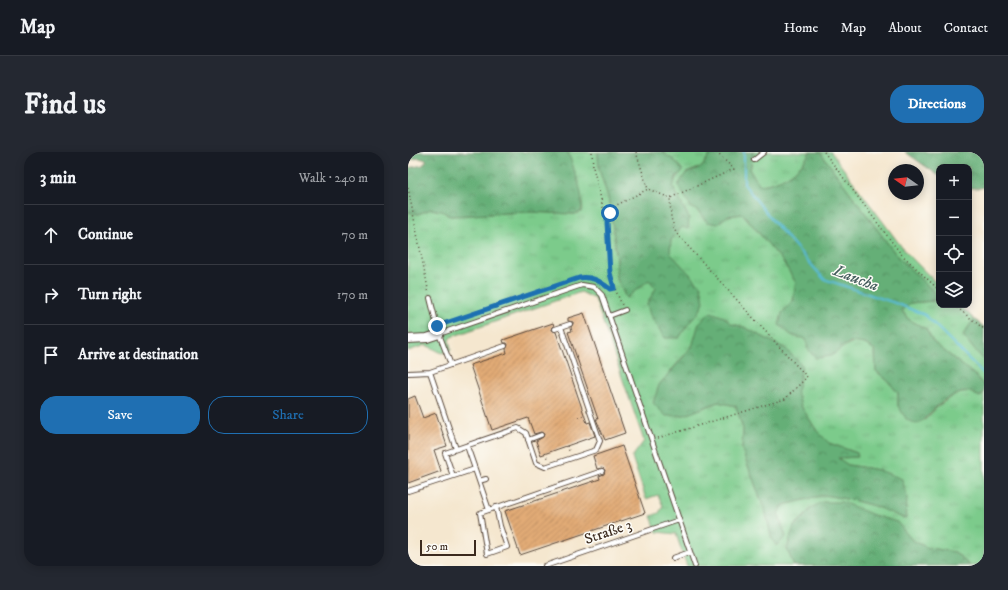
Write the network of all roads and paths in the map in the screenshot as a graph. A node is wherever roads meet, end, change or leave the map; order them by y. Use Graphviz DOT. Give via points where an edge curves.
graph roads {
  1 [pos="592,152"];
  2 [pos="636,152"];
  3 [pos="716,152"];
  4 [pos="764,152"];
  5 [pos="824,152"];
  6 [pos="754,160"];
  7 [pos="408,188"];
  8 [pos="648,189"];
  9 [pos="670,198"];
  10 [pos="607,222"];
  11 [pos="936,287"];
  12 [pos="614,288"];
  13 [pos="430,298"];
  14 [pos="958,308"];
  15 [pos="625,310"];
  16 [pos="609,316"];
  17 [pos="570,324"];
  18 [pos="561,327"];
  19 [pos="555,329"];
  20 [pos="438,330"];
  21 [pos="984,330"];
  22 [pos="408,340"];
  23 [pos="505,346"];
  24 [pos="571,357"];
  25 [pos="565,359"];
  26 [pos="451,365"];
  27 [pos="430,372"];
  28 [pos="408,373"];
  29 [pos="586,402"];
  30 [pos="581,404"];
  31 [pos="592,414"];
  32 [pos="578,417"];
  33 [pos="541,435"];
  34 [pos="528,440"];
  35 [pos="652,440"];
  36 [pos="467,446"];
  37 [pos="567,446"];
  38 [pos="456,450"];
  39 [pos="545,453"];
  40 [pos="571,458"];
  41 [pos="550,466"];
  42 [pos="475,468"];
  43 [pos="602,471"];
  44 [pos="453,476"];
  45 [pos="486,479"];
  46 [pos="479,481"];
  47 [pos="408,491"];
  48 [pos="496,507"];
  49 [pos="489,510"];
  50 [pos="679,520"];
  51 [pos="690,552"];
  52 [pos="673,558"];
  53 [pos="545,566"];
  54 [pos="695,566"];
  1 -- 10 [label="path" via="593,167"];
  2 -- 8 [label="path"];
  3 -- 9 [label="path" via="734,169"];
  4 -- 6 [label="lane"];
  5 -- 11 [label="path" via="901,254"];
  7 -- 13 [label="path"];
  8 -- 9 [label="path"];
  8 -- 10 [label="path" via="615,206"];
  9 -- 35 [label="path" via="671,218 676,234 807,377 785,399"];
  10 -- 12 [label="path" via="610,273"];
  12 -- 15 [label="path"];
  12 -- 20 [label="path" via="610,289 592,278 579,278"];
  13 -- 20 [label="lane"];
  14 -- 21 [label="path"];
  15 -- 16 [label="lane"];
  16 -- 20 [label="lane" via="602,295 594,287 582,285"];
  16 -- 35 [label="lane"];
  17 -- 18 [label="lane"];
  18 -- 19 [label="lane"];
  18 -- 24 [label="lane"];
  20 -- 22 [label="street" via="427,338"];
  20 -- 26 [label="lane"];
  23 -- 26 [label="lane"];
  24 -- 25 [label="lane"];
  24 -- 29 [label="lane" via="575,361"];
  26 -- 27 [label="lane"];
  27 -- 28 [label="lane"];
  27 -- 38 [label="lane"];
  29 -- 30 [label="lane"];
  29 -- 31 [label="lane"];
  31 -- 32 [label="path"];
  31 -- 40 [label="lane" via="600,441 596,450"];
  33 -- 34 [label="lane"];
  34 -- 36 [label="lane" via="526,433 518,428"];
  34 -- 41 [label="lane" via="536,463 545,467"];
  35 -- 50 [label="lane"];
  36 -- 38 [label="lane"];
  36 -- 42 [label="lane"];
  37 -- 40 [label="path"];
  38 -- 44 [label="lane" via="446,453"];
  39 -- 41 [label="path"];
  40 -- 41 [label="lane"];
  42 -- 44 [label="lane"];
  42 -- 46 [label="lane"];
  43 -- 48 [label="lane"];
  44 -- 47 [label="lane"];
  45 -- 46 [label="lane"];
  46 -- 49 [label="lane"];
  48 -- 49 [label="lane"];
  48 -- 49 [label="lane" via="507,547 486,554 480,512"];
  50 -- 51 [label="lane"];
  50 -- 53 [label="lane, Straße 3"];
  51 -- 52 [label="lane"];
  51 -- 54 [label="lane"];
}
